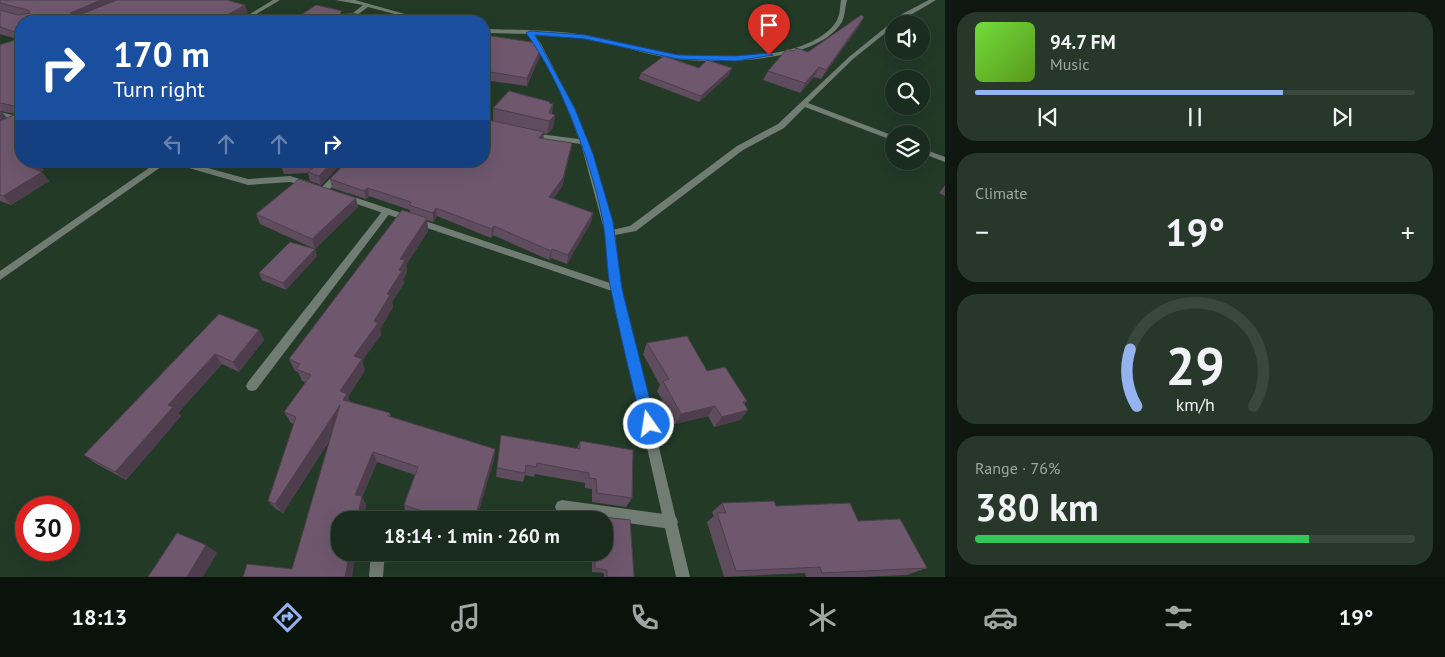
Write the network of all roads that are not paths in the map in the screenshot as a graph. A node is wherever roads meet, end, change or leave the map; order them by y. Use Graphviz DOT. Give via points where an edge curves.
graph roads {
  1 [pos="277,0"];
  2 [pos="338,0"];
  3 [pos="844,0"];
  4 [pos="932,0"];
  5 [pos="367,5"];
  6 [pos="251,15"];
  7 [pos="354,15"];
  8 [pos="404,15"];
  9 [pos="490,31"];
  10 [pos="530,33"];
  11 [pos="804,104"];
  12 [pos="0,114"];
  13 [pos="15,118"];
  14 [pos="15,123"];
  15 [pos="7,126"];
  16 [pos="520,132"];
  17 [pos="885,136"];
  18 [pos="584,142"];
  19 [pos="930,154"];
  20 [pos="945,160"];
  21 [pos="156,167"];
  22 [pos="194,167"];
  23 [pos="346,167"];
  24 [pos="324,190"];
  25 [pos="387,211"];
  26 [pos="610,233"];
  27 [pos="0,276"];
  28 [pos="616,289"];
  29 [pos="252,386"];
  30 [pos="562,507"];
  31 [pos="671,522"];
  32 [pos="377,561"];
  33 [pos="376,577"];
  34 [pos="683,577"];
  1 -- 6 [label="street"];
  2 -- 5 [label="street"];
  3 -- 10 [label="street" via="841,16 832,32 801,47 759,57 678,57 585,37"];
  4 -- 11 [label="street" via="904,15 851,58"];
  5 -- 7 [label="street"];
  5 -- 8 [label="street"];
  9 -- 10 [label="street"];
  10 -- 18 [label="street" via="545,57"];
  11 -- 17 [label="street"];
  11 -- 26 [label="street" via="781,126 740,148 633,229"];
  12 -- 13 [label="street"];
  14 -- 15 [label="street"];
  16 -- 18 [label="street"];
  18 -- 26 [label="street"];
  19 -- 20 [label="street"];
  21 -- 27 [label="street"];
  22 -- 24 [label="street" via="248,182 290,179"];
  23 -- 24 [label="street"];
  24 -- 25 [label="street"];
  25 -- 28 [label="street"];
  25 -- 29 [label="street"];
  26 -- 28 [label="street"];
  28 -- 31 [label="street"];
  30 -- 31 [label="street"];
  31 -- 34 [label="street"];
  32 -- 33 [label="street"];
}
